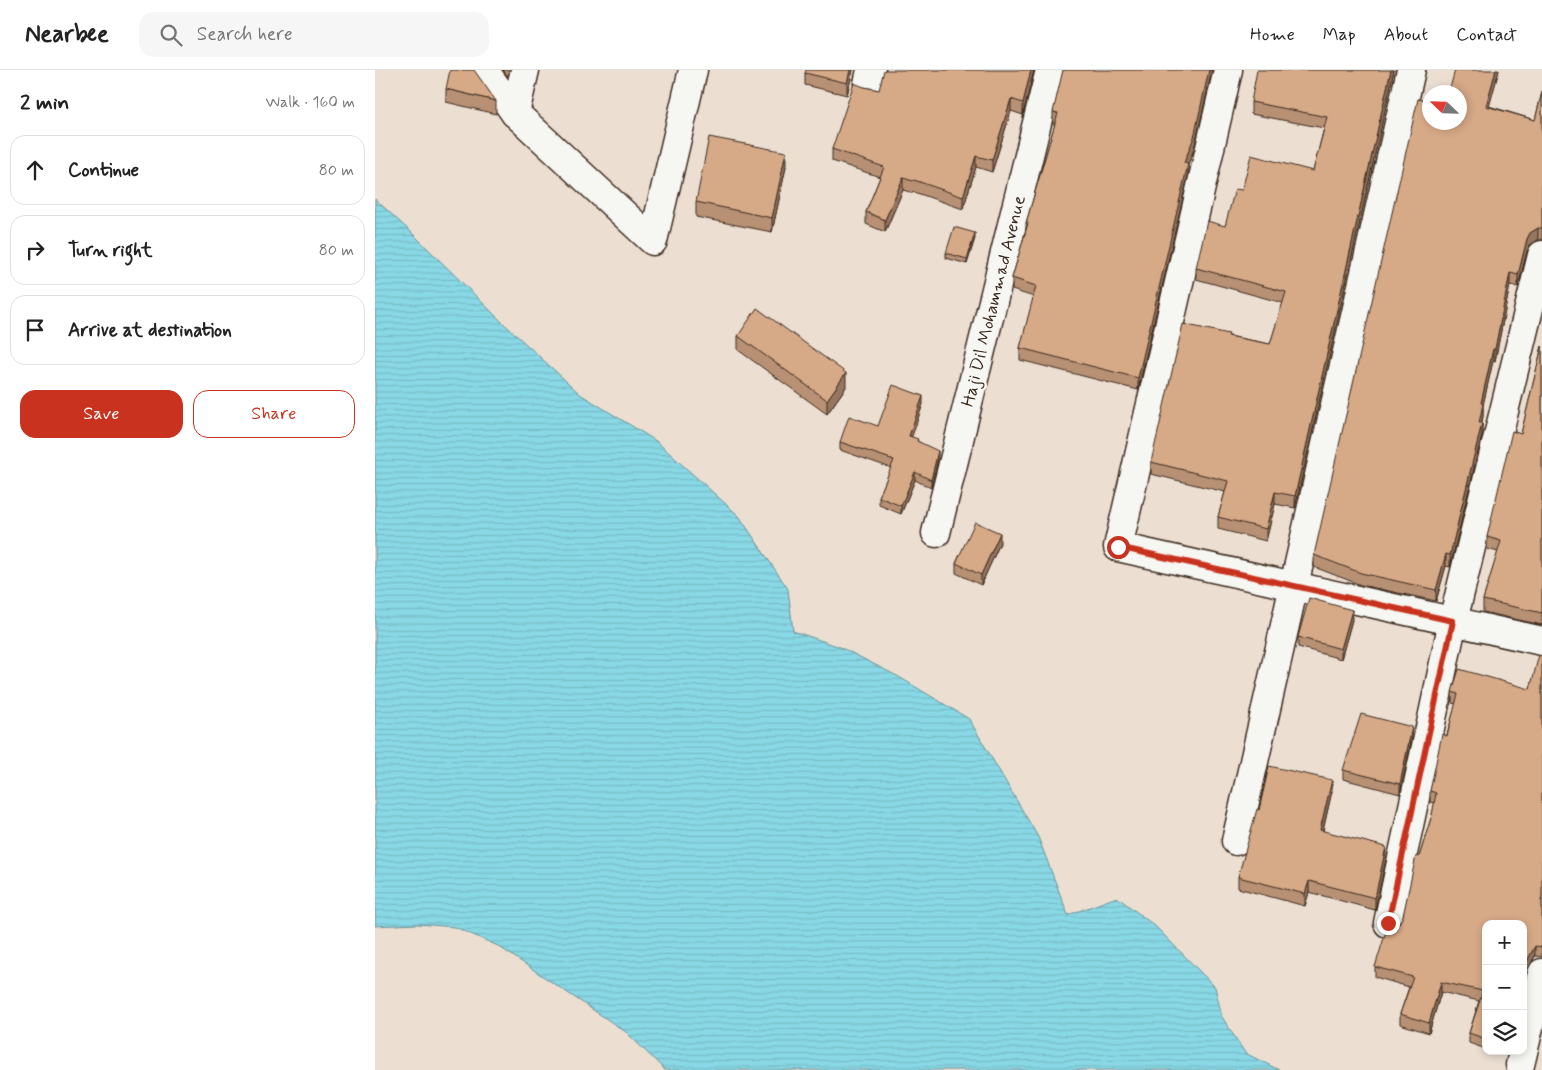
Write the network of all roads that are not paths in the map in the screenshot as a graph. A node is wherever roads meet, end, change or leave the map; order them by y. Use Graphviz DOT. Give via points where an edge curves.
graph roads {
  1 [pos="484,70"];
  2 [pos="525,70"];
  3 [pos="693,70"];
  4 [pos="1050,70"];
  5 [pos="1228,70"];
  6 [pos="1411,70"];
  7 [pos="515,113"];
  8 [pos="1542,255"];
  9 [pos="936,533"];
  10 [pos="1294,586"];
  11 [pos="1453,621"];
  12 [pos="1542,641"];
  13 [pos="1236,841"];
  14 [pos="1388,923"];
  15 [pos="1542,973"];
  16 [pos="1520,1065"];
  1 -- 7 [label="street"];
  2 -- 7 [label="street"];
  3 -- 7 [label="street" via="653,240"];
  4 -- 9 [label="street, Haji Dil Mohammad Avenue"];
  5 -- 10 [label="street" via="1118,547"];
  6 -- 10 [label="street"];
  8 -- 11 [label="street"];
  10 -- 11 [label="street"];
  10 -- 13 [label="street"];
  11 -- 12 [label="street"];
  11 -- 14 [label="street"];
  15 -- 16 [label="street"];
}
